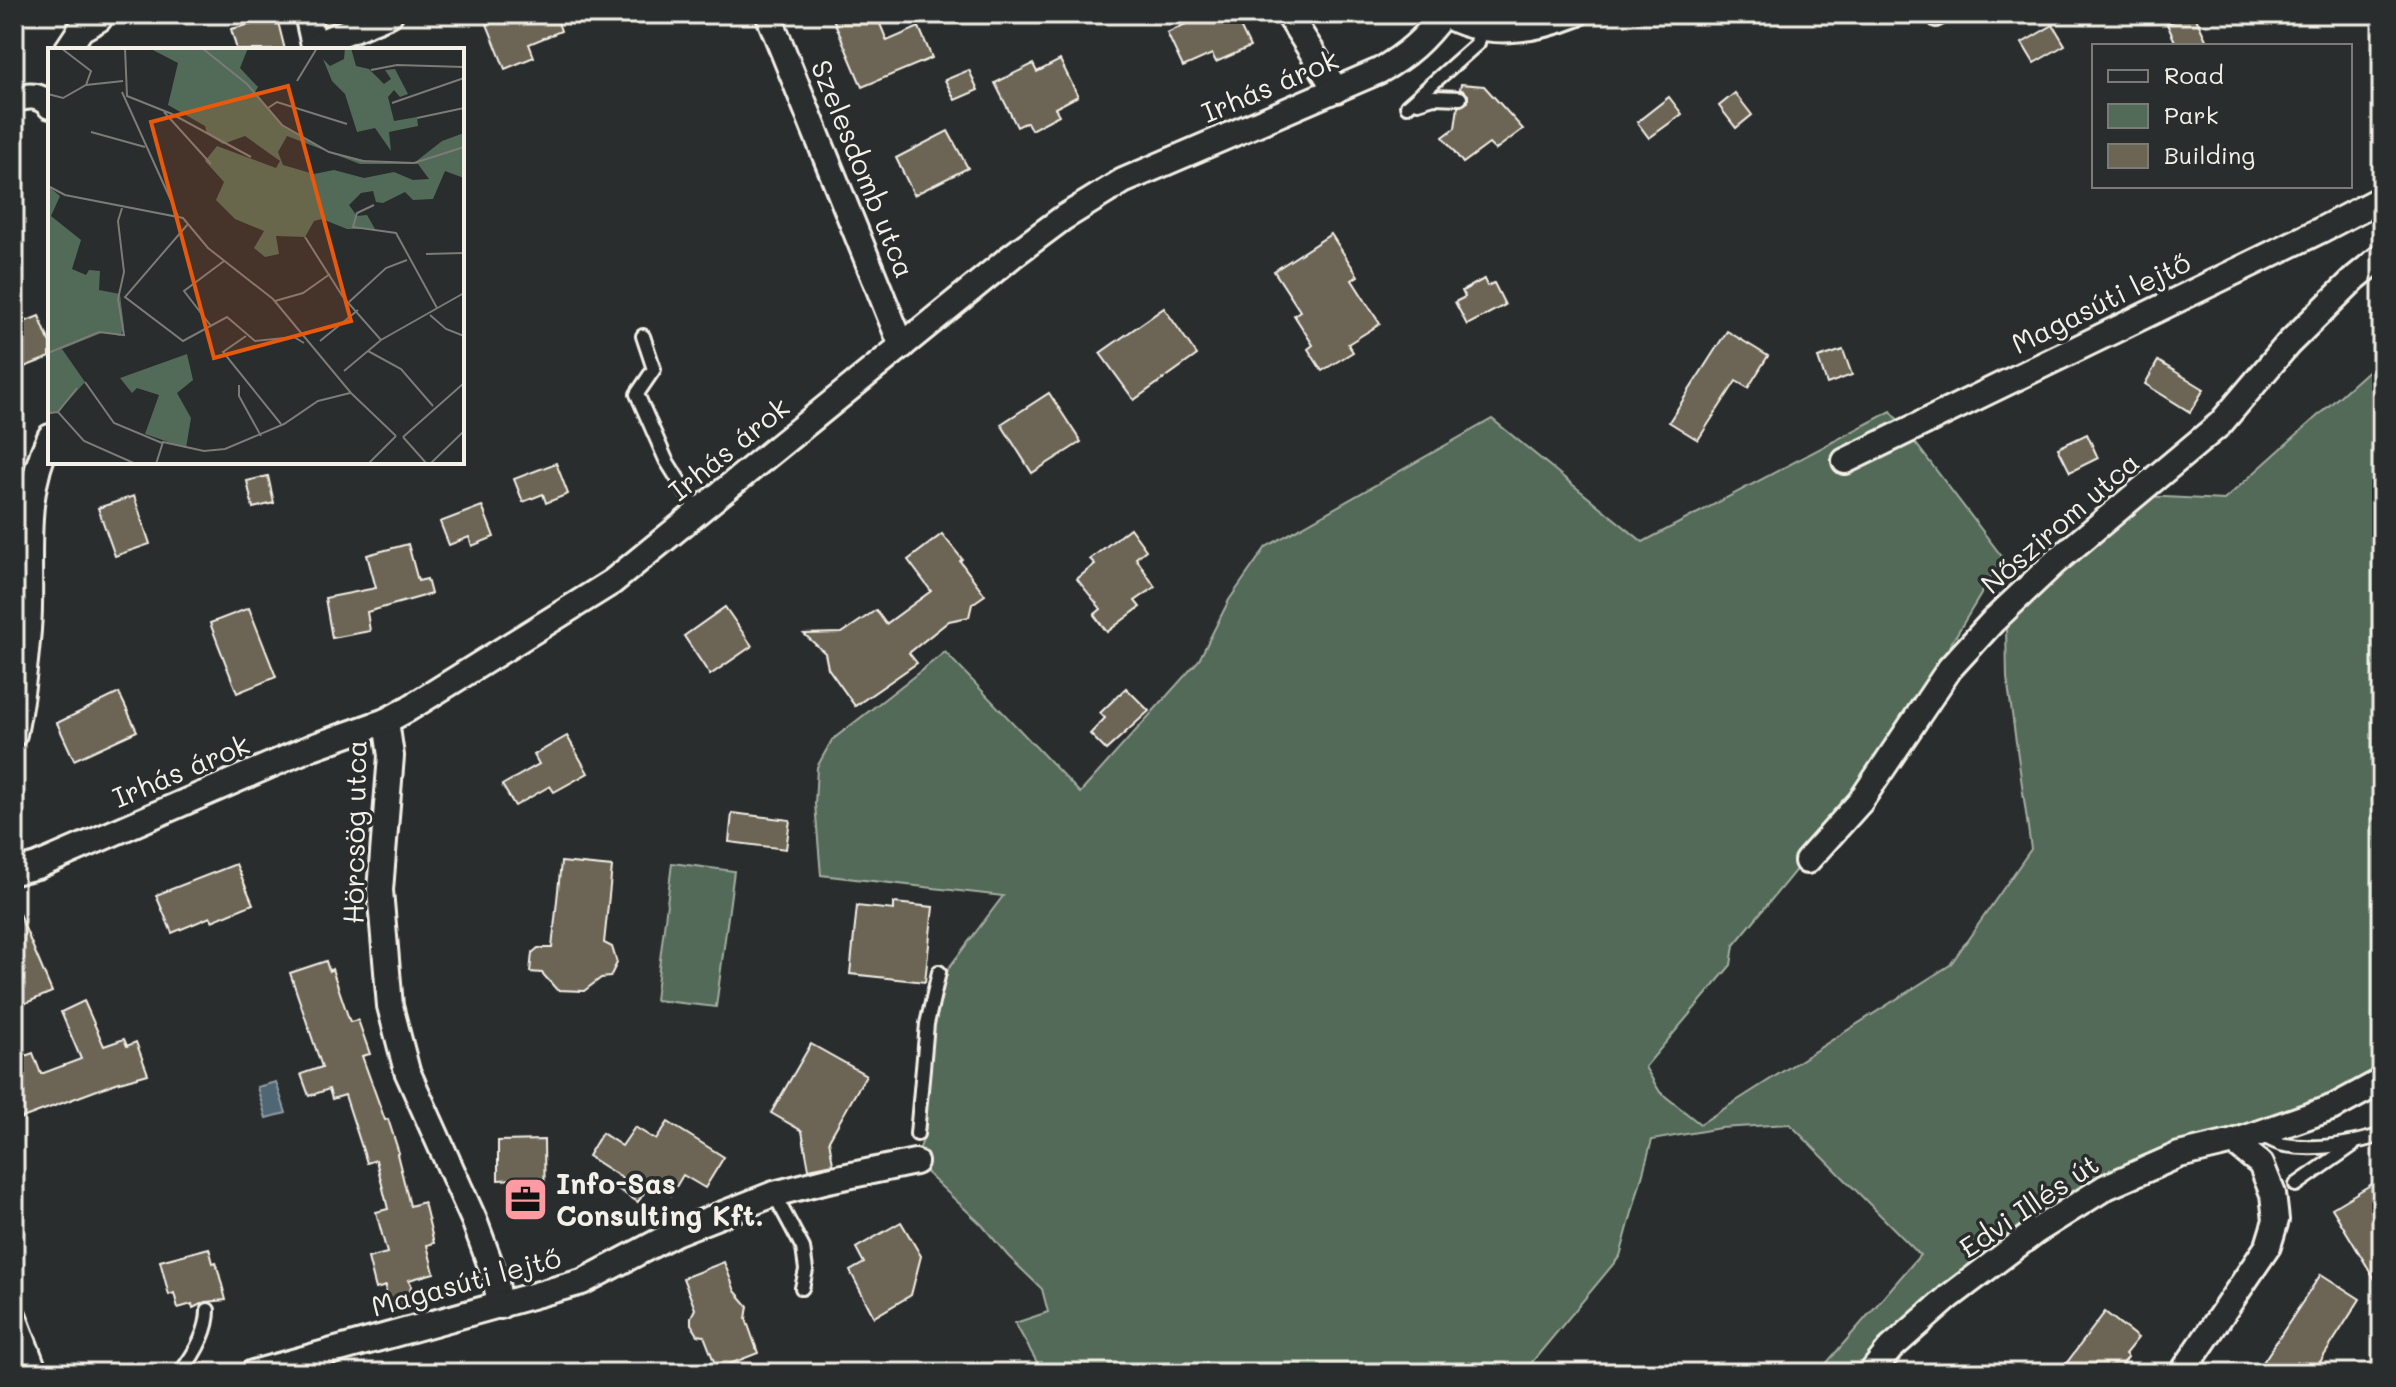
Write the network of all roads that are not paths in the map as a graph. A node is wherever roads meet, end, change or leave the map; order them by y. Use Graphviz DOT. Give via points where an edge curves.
graph roads {
  1 [pos="307,14"];
  2 [pos="390,14"];
  3 [pos="768,14"];
  4 [pos="1288,14"];
  5 [pos="1444,14"];
  6 [pos="1576,14"];
  7 [pos="99,19"];
  8 [pos="1476,28"];
  9 [pos="68,48"];
  10 [pos="315,48"];
  11 [pos="1336,90"];
  12 [pos="1460,98"];
  13 [pos="14,100"];
  14 [pos="48,100"];
  15 [pos="2382,198"];
  16 [pos="2382,256"];
  17 [pos="643,336"];
  18 [pos="902,346"];
  19 [pos="48,442"];
  20 [pos="1845,461"];
  21 [pos="699,513"];
  22 [pos="386,721"];
  23 [pos="14,734"];
  24 [pos="1807,861"];
  25 [pos="14,872"];
  26 [pos="939,972"];
  27 [pos="2382,1081"];
  28 [pos="2258,1133"];
  29 [pos="917,1134"];
  30 [pos="2382,1135"];
  31 [pos="2234,1142"];
  32 [pos="2356,1143"];
  33 [pos="915,1162"];
  34 [pos="2296,1185"];
  35 [pos="774,1194"];
  36 [pos="802,1288"];
  37 [pos="500,1306"];
  38 [pos="208,1310"];
  39 [pos="14,1317"];
  40 [pos="35,1373"];
  41 [pos="180,1373"];
  42 [pos="253,1373"];
  43 [pos="1871,1373"];
  44 [pos="2182,1373"];
  1 -- 10 [label="street"];
  2 -- 10 [label="street"];
  3 -- 18 [label="street, Szelesdomb utca"];
  4 -- 11 [label="street"];
  5 -- 8 [label="street"];
  5 -- 11 [label="street, Irhás árok" via="1426,39 1401,58"];
  6 -- 8 [label="street" via="1520,29"];
  7 -- 9 [label="street" via="81,29"];
  8 -- 12 [label="lane" via="1478,43 1407,106 1434,97"];
  11 -- 18 [label="street, Irhás árok" via="1123,181 1053,225"];
  13 -- 14 [label="street"];
  15 -- 20 [label="street, Magasúti lejtő"];
  16 -- 24 [label="street, Nőszirom utca" via="2288,344 2220,424 1993,621 1950,668 1860,802"];
  17 -- 21 [label="lane" via="654,369 637,394 672,472"];
  18 -- 21 [label="street, Irhás árok"];
  19 -- 23 [label="street" via="30,512 28,630"];
  21 -- 22 [label="street, Irhás árok" via="612,582"];
  22 -- 25 [label="street, Irhás árok"];
  22 -- 37 [label="street, Hörcsög utca" via="391,756 380,890 390,1006 407,1071 474,1220"];
  26 -- 29 [label="lane" via="927,1024"];
  27 -- 28 [label="street, Edvi Illés út" via="2334,1107"];
  28 -- 31 [label="street, Edvi Illés út"];
  28 -- 32 [label="lane" via="2283,1145"];
  30 -- 32 [label="lane"];
  31 -- 43 [label="street, Edvi Illés út" via="2179,1155 2117,1182 2047,1223 1949,1297"];
  31 -- 44 [label="street" via="2261,1164 2276,1220 2268,1246"];
  32 -- 34 [label="lane"];
  33 -- 35 [label="street, Magasúti lejtő"];
  35 -- 36 [label="lane" via="803,1248"];
  35 -- 37 [label="street, Magasúti lejtő" via="677,1232 582,1282"];
  37 -- 42 [label="street, Magasúti lejtő"];
  38 -- 41 [label="lane" via="198,1345"];
  39 -- 40 [label="street"];
}
